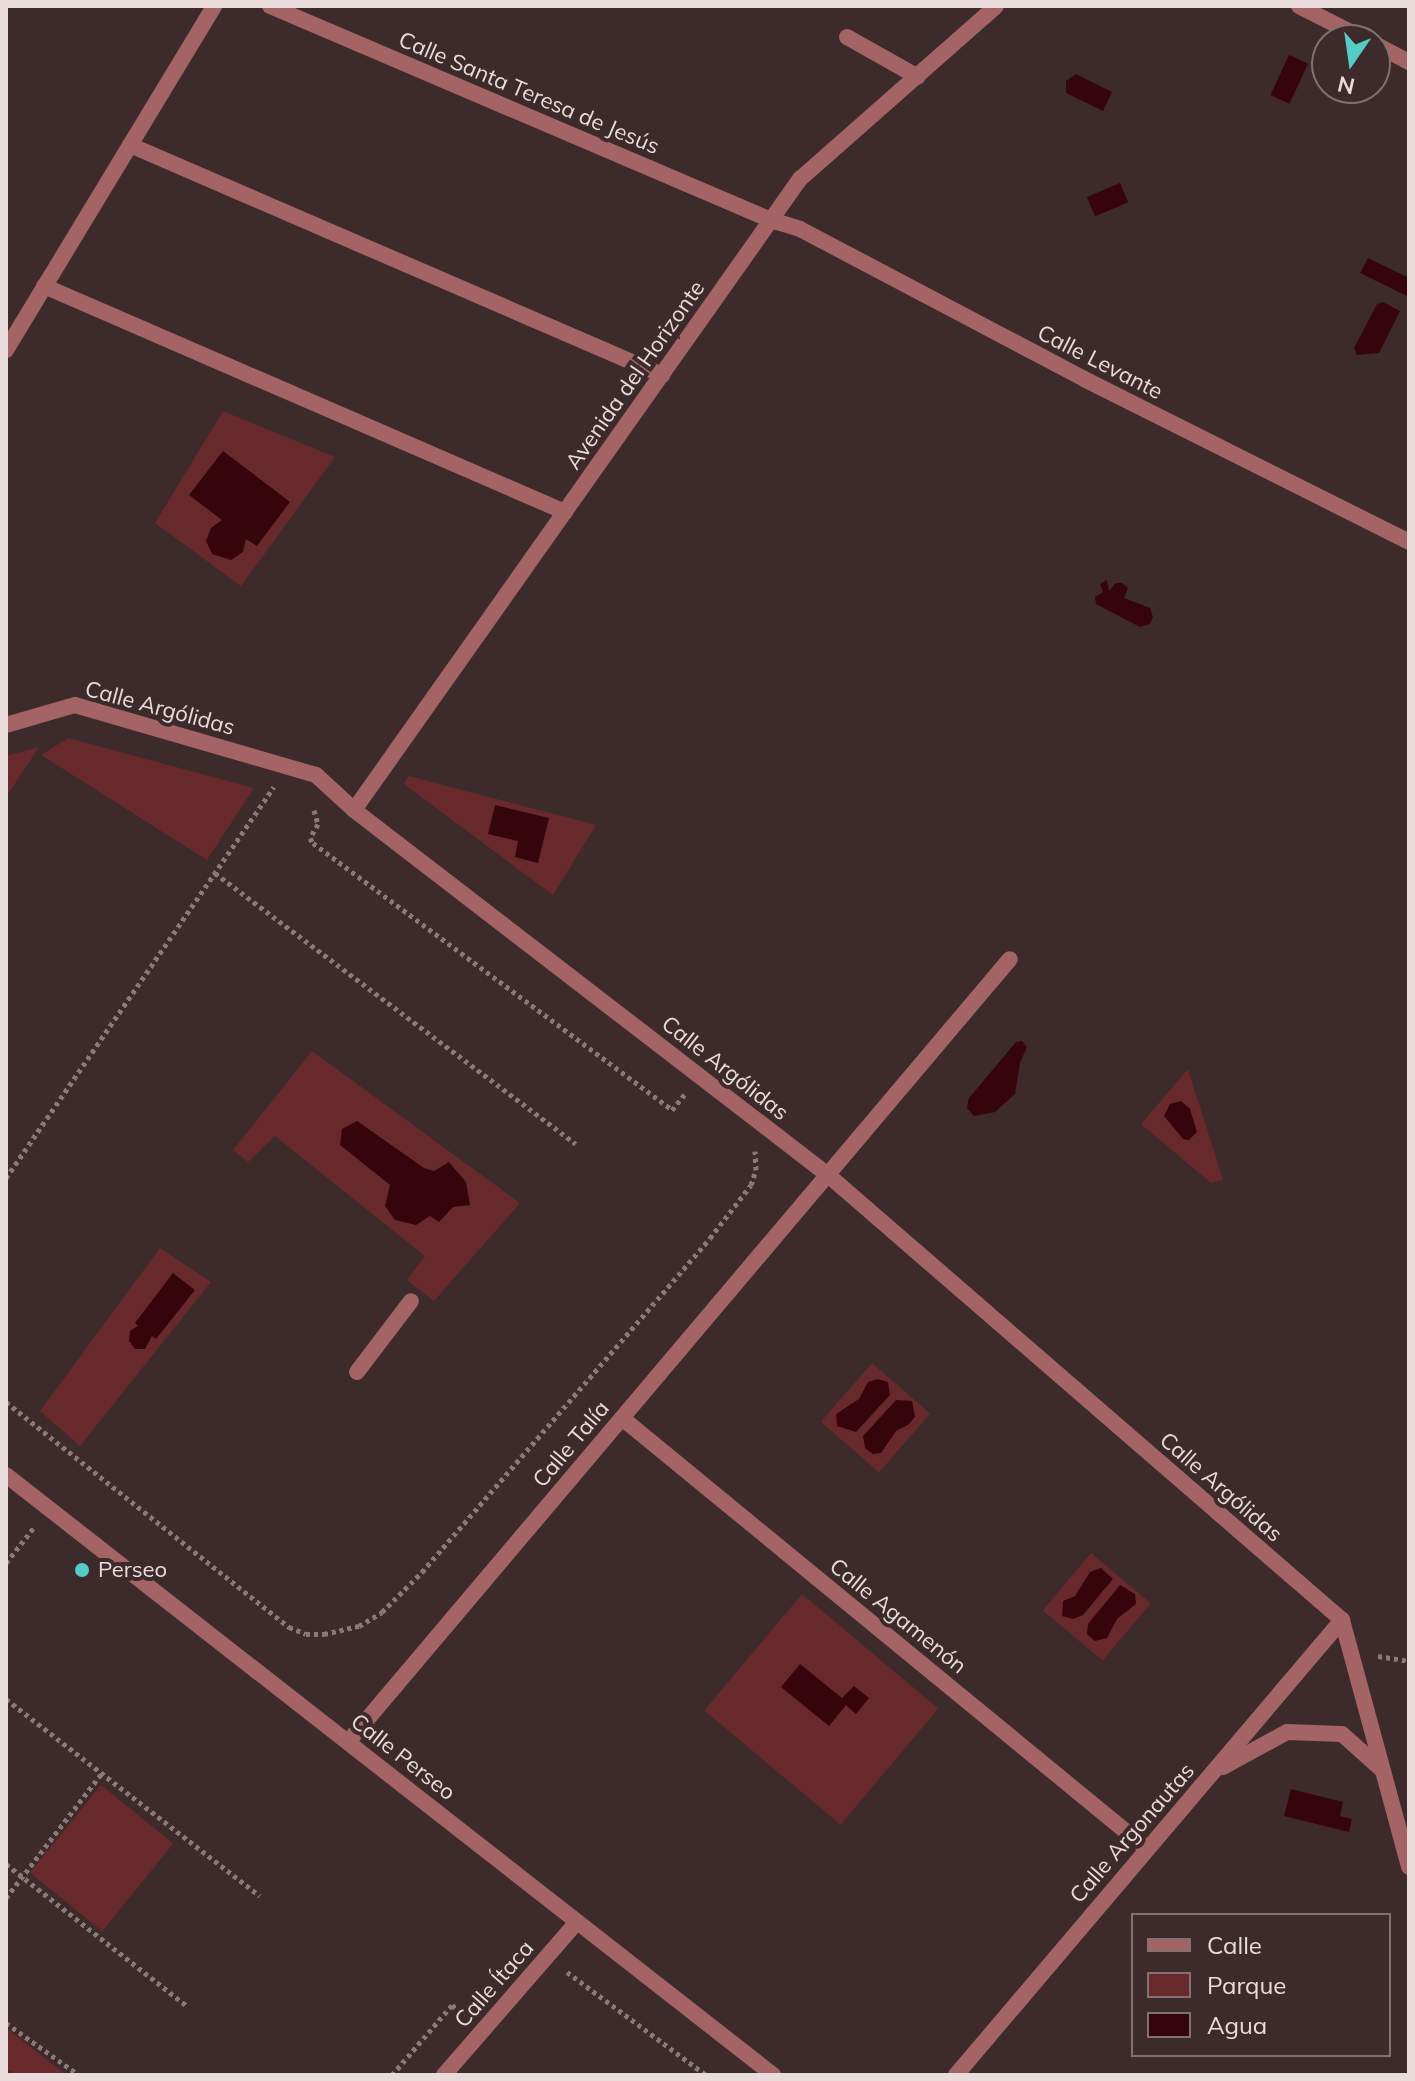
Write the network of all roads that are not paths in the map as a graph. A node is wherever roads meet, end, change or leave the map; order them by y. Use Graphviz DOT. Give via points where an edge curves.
graph roads {
  1 [pos="214,6"];
  2 [pos="270,6"];
  3 [pos="996,6"];
  4 [pos="1299,6"];
  5 [pos="1334,24"];
  6 [pos="847,37"];
  7 [pos="1391,52"];
  8 [pos="1409,62"];
  9 [pos="918,77"];
  10 [pos="130,145"];
  11 [pos="771,220"];
  12 [pos="44,286"];
  13 [pos="7,347"];
  14 [pos="662,375"];
  15 [pos="565,512"];
  16 [pos="1409,542"];
  17 [pos="6,725"];
  18 [pos="354,810"];
  19 [pos="1010,959"];
  20 [pos="828,1175"];
  21 [pos="411,1301"];
  22 [pos="357,1372"];
  23 [pos="622,1418"];
  24 [pos="6,1475"];
  25 [pos="1342,1620"];
  26 [pos="348,1742"];
  27 [pos="1380,1768"];
  28 [pos="1215,1771"];
  29 [pos="1146,1848"];
  30 [pos="1409,1867"];
  31 [pos="577,1922"];
  32 [pos="444,2075"];
  33 [pos="773,2075"];
  34 [pos="956,2075"];
  1 -- 10 [label="street"];
  2 -- 11 [label="street, Calle Santa Teresa de Jesús"];
  3 -- 9 [label="street, Avenida del Horizonte"];
  4 -- 5 [label="street"];
  6 -- 9 [label="street"];
  7 -- 8 [label="street"];
  9 -- 11 [label="street, Avenida del Horizonte" via="800,179"];
  10 -- 12 [label="street"];
  10 -- 14 [label="street"];
  11 -- 14 [label="street, Avenida del Horizonte"];
  11 -- 16 [label="street, Calle Levante" via="800,229"];
  12 -- 13 [label="street"];
  12 -- 15 [label="street"];
  14 -- 15 [label="street, Avenida del Horizonte"];
  15 -- 18 [label="street, Avenida del Horizonte"];
  17 -- 18 [label="street, Calle Argólidas" via="75,705 316,775"];
  18 -- 20 [label="street, Calle Argólidas"];
  19 -- 20 [label="street, Calle Talía"];
  20 -- 23 [label="street, Calle Talía"];
  20 -- 25 [label="street, Calle Argólidas"];
  21 -- 22 [label="street"];
  23 -- 26 [label="street, Calle Talía"];
  23 -- 29 [label="street, Calle Agamenón"];
  24 -- 26 [label="street, Calle Perseo"];
  25 -- 27 [label="street"];
  25 -- 28 [label="street, Calle Argonautas"];
  26 -- 31 [label="street, Calle Perseo"];
  27 -- 28 [label="street" via="1342,1734 1287,1732"];
  27 -- 30 [label="street"];
  28 -- 29 [label="street, Calle Argonautas"];
  29 -- 34 [label="street, Calle Argonautas"];
  31 -- 32 [label="street, Calle Ítaca"];
  31 -- 33 [label="street, Calle Perseo"];
}
